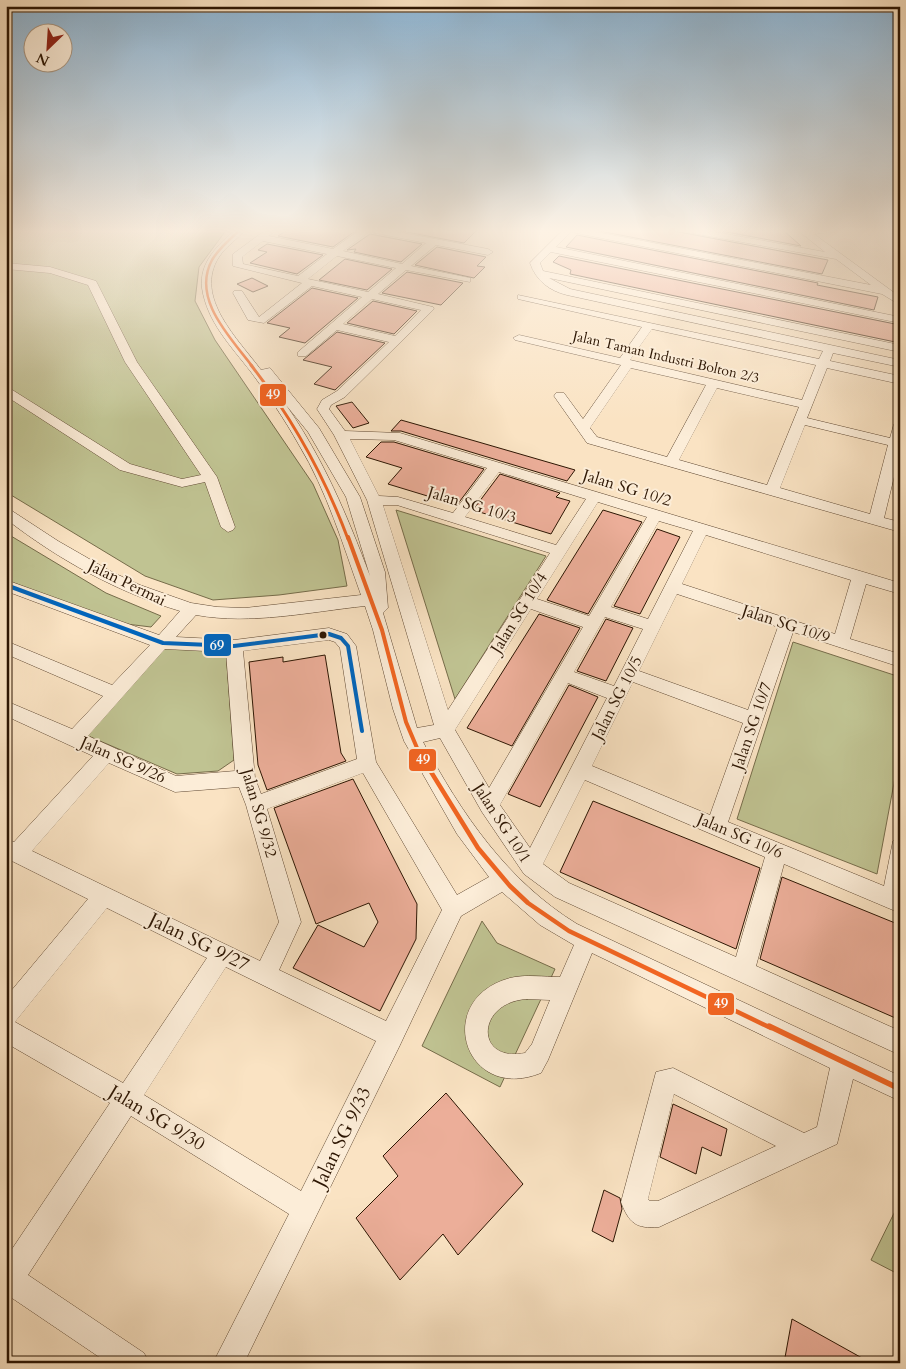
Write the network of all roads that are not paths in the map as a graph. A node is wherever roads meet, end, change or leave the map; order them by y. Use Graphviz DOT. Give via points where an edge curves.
graph roads {
  1 [pos="97,293"];
  2 [pos="208,293"];
  3 [pos="216,293"];
  4 [pos="238,293"];
  5 [pos="292,293"];
  6 [pos="356,293"];
  7 [pos="375,293"];
  8 [pos="571,293"];
  9 [pos="777,293"];
  10 [pos="777,293"];
  11 [pos="777,293"];
  12 [pos="855,293"];
  13 [pos="888,293"];
  14 [pos="371,296"];
  15 [pos="522,297"];
  16 [pos="795,299"];
  17 [pos="900,302"];
  18 [pos="900,320"];
  19 [pos="649,325"];
  20 [pos="336,326"];
  21 [pos="518,338"];
  22 [pos="397,340"];
  23 [pos="829,348"];
  24 [pos="900,349"];
  25 [pos="302,354"];
  26 [pos="626,363"];
  27 [pos="823,363"];
  28 [pos="900,364"];
  29 [pos="900,380"];
  30 [pos="713,383"];
  31 [pos="6,390"];
  32 [pos="560,396"];
  33 [pos="806,405"];
  34 [pos="800,420"];
  35 [pos="900,424"];
  36 [pos="583,429"];
  37 [pos="341,435"];
  38 [pos="897,443"];
  39 [pos="671,462"];
  40 [pos="496,466"];
  41 [pos="210,476"];
  42 [pos="772,490"];
  43 [pos="594,496"];
  44 [pos="374,500"];
  45 [pos="6,512"];
  46 [pos="655,515"];
  47 [pos="456,519"];
  48 [pos="876,520"];
  49 [pos="228,527"];
  50 [pos="900,527"];
  51 [pos="702,529"];
  52 [pos="558,551"];
  53 [pos="860,577"];
  54 [pos="6,585"];
  55 [pos="673,587"];
  56 [pos="900,589"];
  57 [pos="375,599"];
  58 [pos="526,600"];
  59 [pos="191,610"];
  60 [pos="597,617"];
  61 [pos="787,625"];
  62 [pos="653,626"];
  63 [pos="841,642"];
  64 [pos="163,644"];
  65 [pos="234,646"];
  66 [pos="6,647"];
  67 [pos="900,661"];
  68 [pos="629,674"];
  69 [pos="564,675"];
  70 [pos="116,694"];
  71 [pos="618,695"];
  72 [pos="6,708"];
  73 [pos="754,720"];
  74 [pos="445,730"];
  75 [pos="412,737"];
  76 [pos="74,738"];
  77 [pos="106,754"];
  78 [pos="368,763"];
  79 [pos="580,770"];
  80 [pos="245,778"];
  81 [pos="256,805"];
  82 [pos="489,806"];
  83 [pos="716,827"];
  84 [pos="900,847"];
  85 [pos="12,850"];
  86 [pos="777,852"];
  87 [pos="531,867"];
  88 [pos="503,880"];
  89 [pos="104,895"];
  90 [pos="896,902"];
  91 [pos="453,909"];
  92 [pos="587,940"];
  93 [pos="222,953"];
  94 [pos="743,972"];
  95 [pos="266,974"];
  96 [pos="566,989"];
  97 [pos="6,1015"];
  98 [pos="6,1030"];
  99 [pos="392,1037"];
  100 [pos="900,1043"];
  101 [pos="844,1062"];
  102 [pos="900,1089"];
  103 [pos="127,1099"];
  104 [pos="804,1147"];
  105 [pos="306,1210"];
  106 [pos="8,1278"];
  107 [pos="134,1363"];
  108 [pos="228,1363"];
  1 -- 41 [label="street" via="131,362"];
  2 -- 57 [label="street" via="218,320 311,454"];
  3 -- 57 [label="street" via="222,312 244,345 314,431 353,496 377,572"];
  4 -- 5 [label="street" via="252,318 260,321"];
  6 -- 14 [label="street"];
  7 -- 14 [label="street"];
  8 -- 23 [label="street"];
  9 -- 16 [label="street"];
  10 -- 16 [label="street"];
  11 -- 16 [label="street"];
  12 -- 16 [label="street"];
  13 -- 17 [label="street"];
  14 -- 20 [label="street"];
  14 -- 22 [label="street" via="429,309"];
  15 -- 19 [label="street"];
  16 -- 18 [label="street"];
  16 -- 24 [label="street"];
  19 -- 26 [label="street"];
  19 -- 27 [label="street"];
  20 -- 22 [label="street"];
  20 -- 25 [label="street"];
  21 -- 26 [label="street, Jalan Taman Industri Bolton 2/3"];
  22 -- 37 [label="street, Jalan SG 10/1" via="341,394 326,402 323,410"];
  23 -- 27 [label="street"];
  23 -- 28 [label="street"];
  26 -- 30 [label="street, Jalan Taman Industri Bolton 2/3"];
  26 -- 36 [label="street"];
  27 -- 29 [label="street"];
  27 -- 33 [label="street"];
  30 -- 33 [label="street, Jalan Taman Industri Bolton 2/3"];
  30 -- 39 [label="street"];
  31 -- 41 [label="street" via="126,468 182,483"];
  32 -- 36 [label="street"];
  33 -- 34 [label="street"];
  34 -- 38 [label="street"];
  34 -- 42 [label="street"];
  35 -- 38 [label="street"];
  36 -- 39 [label="street" via="592,440"];
  37 -- 40 [label="street, Jalan SG 10/2" via="388,434"];
  37 -- 44 [label="street, Jalan SG 10/1"];
  38 -- 48 [label="street"];
  39 -- 42 [label="street"];
  40 -- 43 [label="street, Jalan SG 10/2"];
  40 -- 47 [label="street"];
  41 -- 49 [label="street"];
  42 -- 48 [label="street"];
  43 -- 46 [label="street, Jalan SG 10/2"];
  43 -- 52 [label="street, Jalan SG 10/4"];
  44 -- 47 [label="street, Jalan SG 10/3" via="398,501"];
  44 -- 74 [label="street, Jalan SG 10/1"];
  45 -- 59 [label="street, Jalan Permai" via="62,550 127,586 162,602"];
  46 -- 51 [label="street, Jalan SG 10/2"];
  46 -- 60 [label="street"];
  47 -- 52 [label="street, Jalan SG 10/3"];
  48 -- 50 [label="street"];
  51 -- 53 [label="street, Jalan SG 10/2"];
  51 -- 55 [label="street, Jalan SG 10/5"];
  52 -- 58 [label="street, Jalan SG 10/4"];
  53 -- 56 [label="street, Jalan SG 10/2"];
  53 -- 63 [label="street"];
  54 -- 64 [label="street"];
  55 -- 61 [label="street, Jalan SG 10/9"];
  55 -- 62 [label="street, Jalan SG 10/5"];
  57 -- 59 [label="street, Jalan Permai" via="246,614"];
  57 -- 75 [label="street" via="399,704"];
  58 -- 60 [label="street"];
  58 -- 74 [label="street, Jalan SG 10/4"];
  59 -- 64 [label="street"];
  60 -- 62 [label="street"];
  60 -- 69 [label="street"];
  61 -- 63 [label="street, Jalan SG 10/9"];
  61 -- 73 [label="street, Jalan SG 10/7"];
  62 -- 68 [label="street, Jalan SG 10/5"];
  63 -- 67 [label="street, Jalan SG 10/9"];
  64 -- 65 [label="street"];
  64 -- 70 [label="street"];
  65 -- 78 [label="street" via="329,634 341,638 348,646"];
  65 -- 80 [label="street, Jalan SG 9/32"];
  66 -- 70 [label="street"];
  68 -- 71 [label="street, Jalan SG 10/5"];
  68 -- 73 [label="street"];
  69 -- 71 [label="street"];
  69 -- 82 [label="street"];
  70 -- 76 [label="street"];
  71 -- 79 [label="street, Jalan SG 10/5"];
  72 -- 76 [label="street, Jalan SG 9/26"];
  73 -- 83 [label="street, Jalan SG 10/7"];
  74 -- 75 [label="street"];
  74 -- 82 [label="street, Jalan SG 10/1"];
  75 -- 88 [label="street" via="458,821"];
  76 -- 77 [label="street, Jalan SG 9/26"];
  77 -- 80 [label="street, Jalan SG 9/26" via="175,784"];
  77 -- 85 [label="street"];
  78 -- 81 [label="street"];
  78 -- 91 [label="street"];
  79 -- 83 [label="street, Jalan SG 10/6"];
  79 -- 87 [label="street, Jalan SG 10/5"];
  80 -- 81 [label="street, Jalan SG 9/32"];
  81 -- 95 [label="street, Jalan SG 9/32" via="290,922"];
  82 -- 87 [label="street, Jalan SG 10/1"];
  83 -- 86 [label="street, Jalan SG 10/6"];
  84 -- 90 [label="street"];
  85 -- 89 [label="street, Jalan SG 9/27"];
  86 -- 90 [label="street, Jalan SG 10/6"];
  86 -- 94 [label="street"];
  87 -- 94 [label="street, Jalan SG 10/1" via="562,890"];
  88 -- 91 [label="street"];
  88 -- 92 [label="street" via="550,920"];
  89 -- 93 [label="street, Jalan SG 9/27"];
  89 -- 97 [label="street"];
  91 -- 99 [label="street, Jalan SG 9/33"];
  92 -- 96 [label="street"];
  92 -- 101 [label="street"];
  93 -- 95 [label="street, Jalan SG 9/27"];
  93 -- 103 [label="street"];
  94 -- 100 [label="street, Jalan SG 10/1"];
  95 -- 99 [label="street, Jalan SG 9/27"];
  98 -- 103 [label="street, Jalan SG 9/30"];
  99 -- 105 [label="street, Jalan SG 9/33"];
  101 -- 102 [label="street"];
  101 -- 104 [label="street" via="828,1135"];
  103 -- 105 [label="street, Jalan SG 9/30"];
  103 -- 106 [label="street"];
  104 -- 104 [label="street" via="673,1080 665,1081 634,1202 644,1215 660,1214"];
  105 -- 108 [label="street, Jalan SG 9/33"];
  106 -- 107 [label="street"];
}
